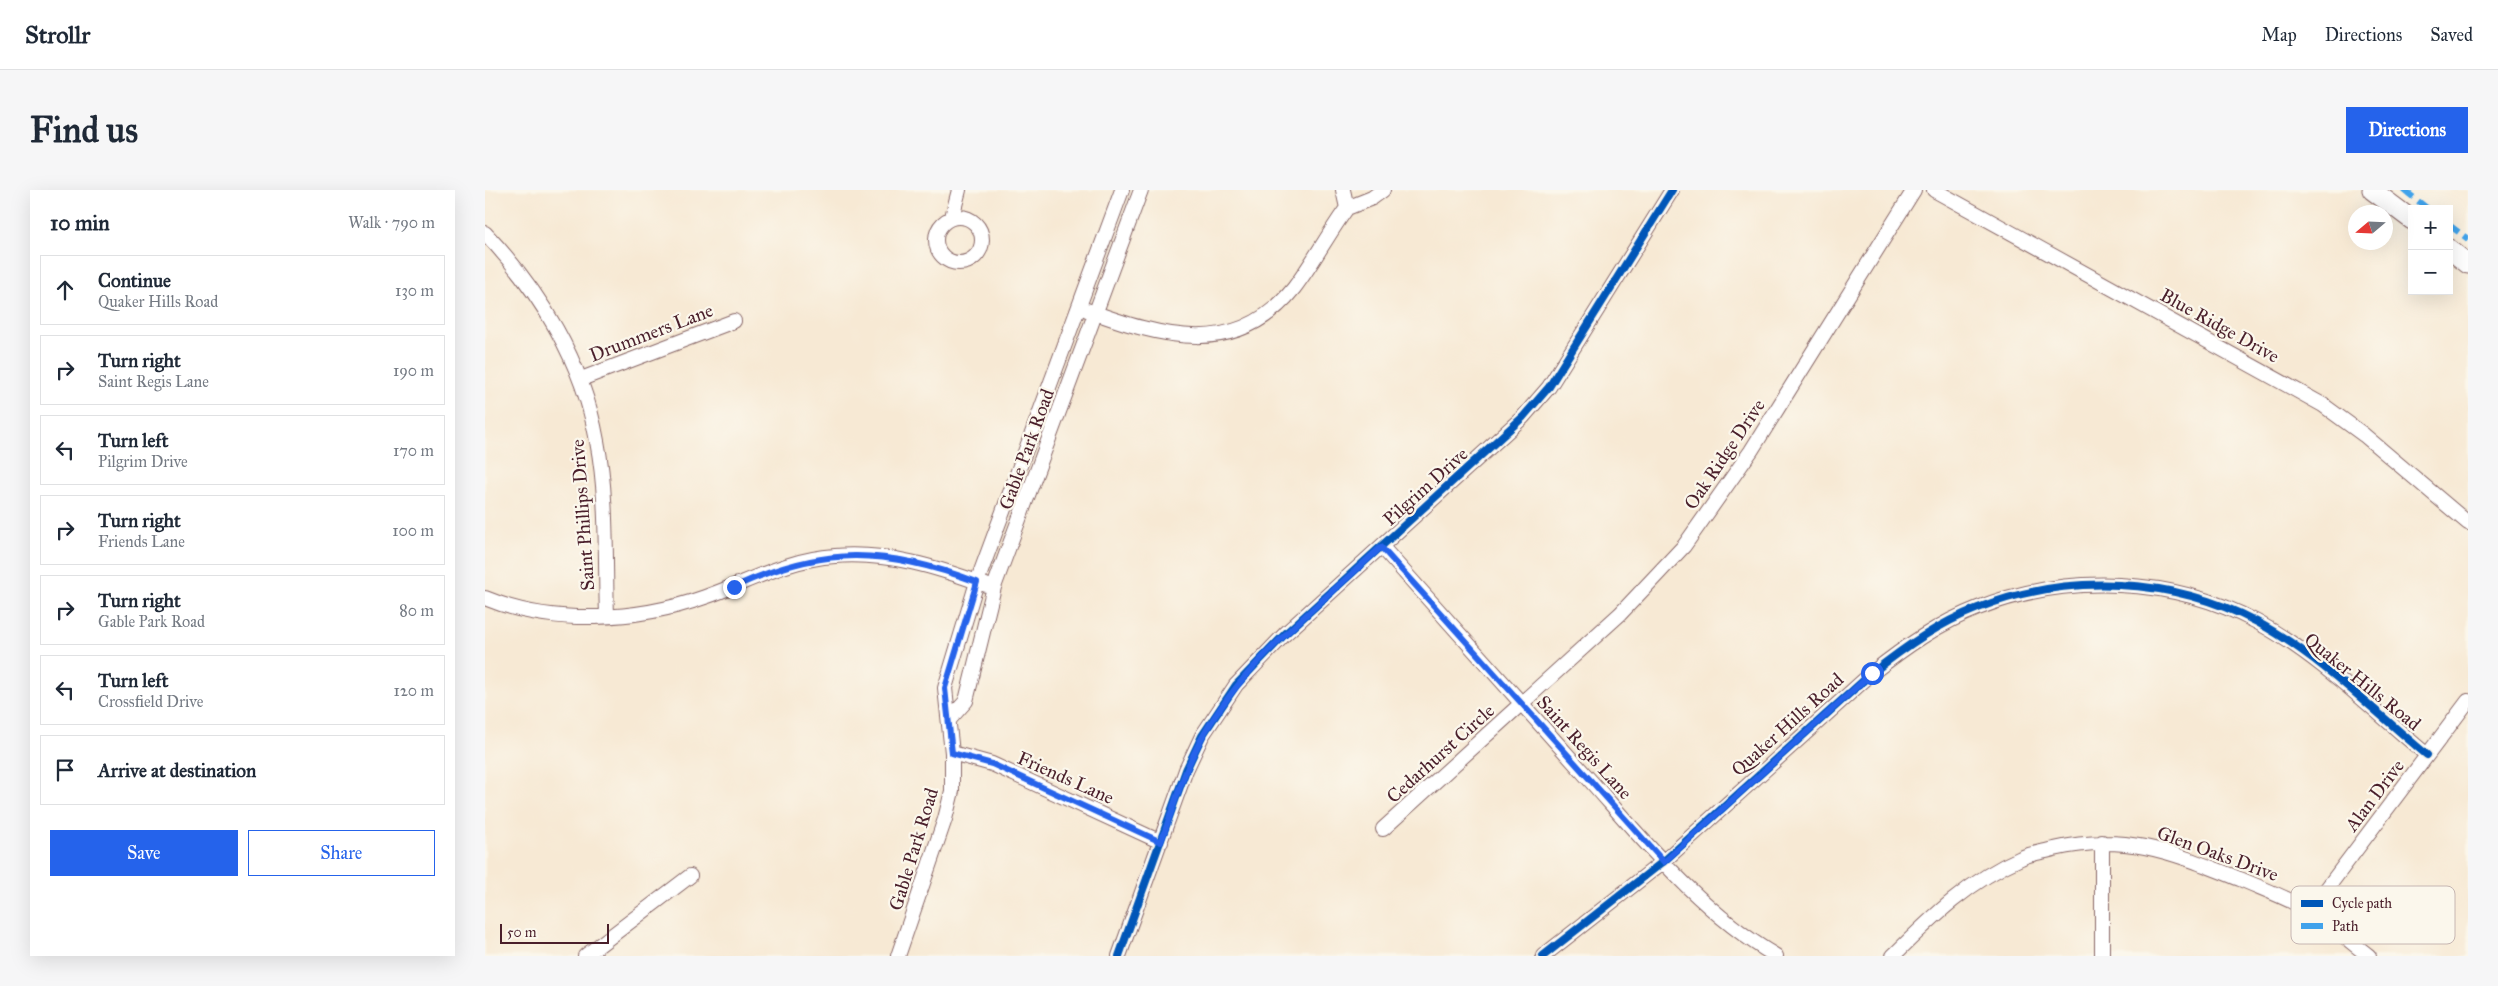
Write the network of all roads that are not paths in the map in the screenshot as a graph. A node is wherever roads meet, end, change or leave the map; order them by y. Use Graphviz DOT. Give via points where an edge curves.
graph roads {
  1 [pos="959,190"];
  2 [pos="1122,190"];
  3 [pos="1141,190"];
  4 [pos="1343,190"];
  5 [pos="1383,190"];
  6 [pos="1672,190"];
  7 [pos="1914,190"];
  8 [pos="1934,190"];
  9 [pos="2372,190"];
  10 [pos="1347,208"];
  11 [pos="952,217"];
  12 [pos="2408,217"];
  13 [pos="485,233"];
  14 [pos="2450,250"];
  15 [pos="2468,264"];
  16 [pos="1080,307"];
  17 [pos="1096,313"];
  18 [pos="734,321"];
  19 [pos="581,379"];
  20 [pos="2468,522"];
  21 [pos="1381,547"];
  22 [pos="977,582"];
  23 [pos="994,588"];
  24 [pos="485,598"];
  25 [pos="607,616"];
  26 [pos="2468,701"];
  27 [pos="1522,704"];
  28 [pos="949,720"];
  29 [pos="952,753"];
  30 [pos="2427,755"];
  31 [pos="1383,829"];
  32 [pos="1161,842"];
  33 [pos="2102,842"];
  34 [pos="1664,862"];
  35 [pos="690,876"];
  36 [pos="2329,886"];
  37 [pos="2291,901"];
  38 [pos="2353,944"];
  39 [pos="585,956"];
  40 [pos="898,956"];
  41 [pos="1119,956"];
  42 [pos="1543,956"];
  43 [pos="1776,956"];
  44 [pos="1893,956"];
  45 [pos="2102,956"];
  46 [pos="2369,956"];
  1 -- 11 [label="street"];
  2 -- 16 [label="street, Gable Park Road"];
  3 -- 17 [label="street, Gable Park Road"];
  4 -- 10 [label="street"];
  5 -- 10 [label="street"];
  6 -- 21 [label="street, Pilgrim Drive" via="1549,387 1523,417"];
  7 -- 27 [label="street, Oak Ridge Drive" via="1751,451 1684,546 1621,614"];
  8 -- 20 [label="street, Blue Ridge Drive" via="2323,405"];
  9 -- 12 [label="street"];
  10 -- 17 [label="street" via="1281,303 1262,319 1240,329 1187,338"];
  13 -- 19 [label="street, Saint Phillips Drive" via="547,312"];
  14 -- 15 [label="street"];
  16 -- 17 [label="street"];
  16 -- 22 [label="street, Gable Park Road"];
  17 -- 23 [label="street, Gable Park Road"];
  18 -- 19 [label="street, Drummers Lane"];
  19 -- 25 [label="street, Saint Phillips Drive" via="599,458 605,525"];
  21 -- 27 [label="street, Saint Regis Lane"];
  21 -- 32 [label="street, Pilgrim Drive" via="1285,634 1236,685 1202,736 1186,770"];
  22 -- 23 [label="street"];
  22 -- 25 [label="street" via="900,558 834,556 777,568 704,598 665,609"];
  22 -- 28 [label="street, Gable Park Road" via="945,688"];
  23 -- 28 [label="street, Gable Park Road" via="967,701"];
  24 -- 25 [label="street" via="541,612"];
  26 -- 30 [label="street, Alan Drive"];
  27 -- 31 [label="street, Cedarhurst Circle"];
  27 -- 34 [label="street, Saint Regis Lane"];
  28 -- 29 [label="street, Gable Park Road"];
  29 -- 32 [label="street, Friends Lane" via="992,764"];
  29 -- 40 [label="street, Gable Park Road" via="952,791 945,819"];
  30 -- 34 [label="street, Quaker Hills Road" via="2312,658 2240,614 2195,597 2153,588 2107,584 2063,587 2012,597 1979,608 1902,649"];
  30 -- 36 [label="street, Alan Drive"];
  32 -- 41 [label="street, Pilgrim Drive"];
  33 -- 37 [label="street, Glen Oaks Drive" via="2153,847"];
  33 -- 44 [label="street, Glen Oaks Drive" via="2072,844 2023,856 1993,871 1953,899"];
  33 -- 45 [label="street"];
  34 -- 42 [label="street, Quaker Hills Road"];
  34 -- 43 [label="street, Saint Regis Lane" via="1710,909"];
  35 -- 39 [label="street"];
  38 -- 46 [label="street, Glen Oaks Drive"];
}
